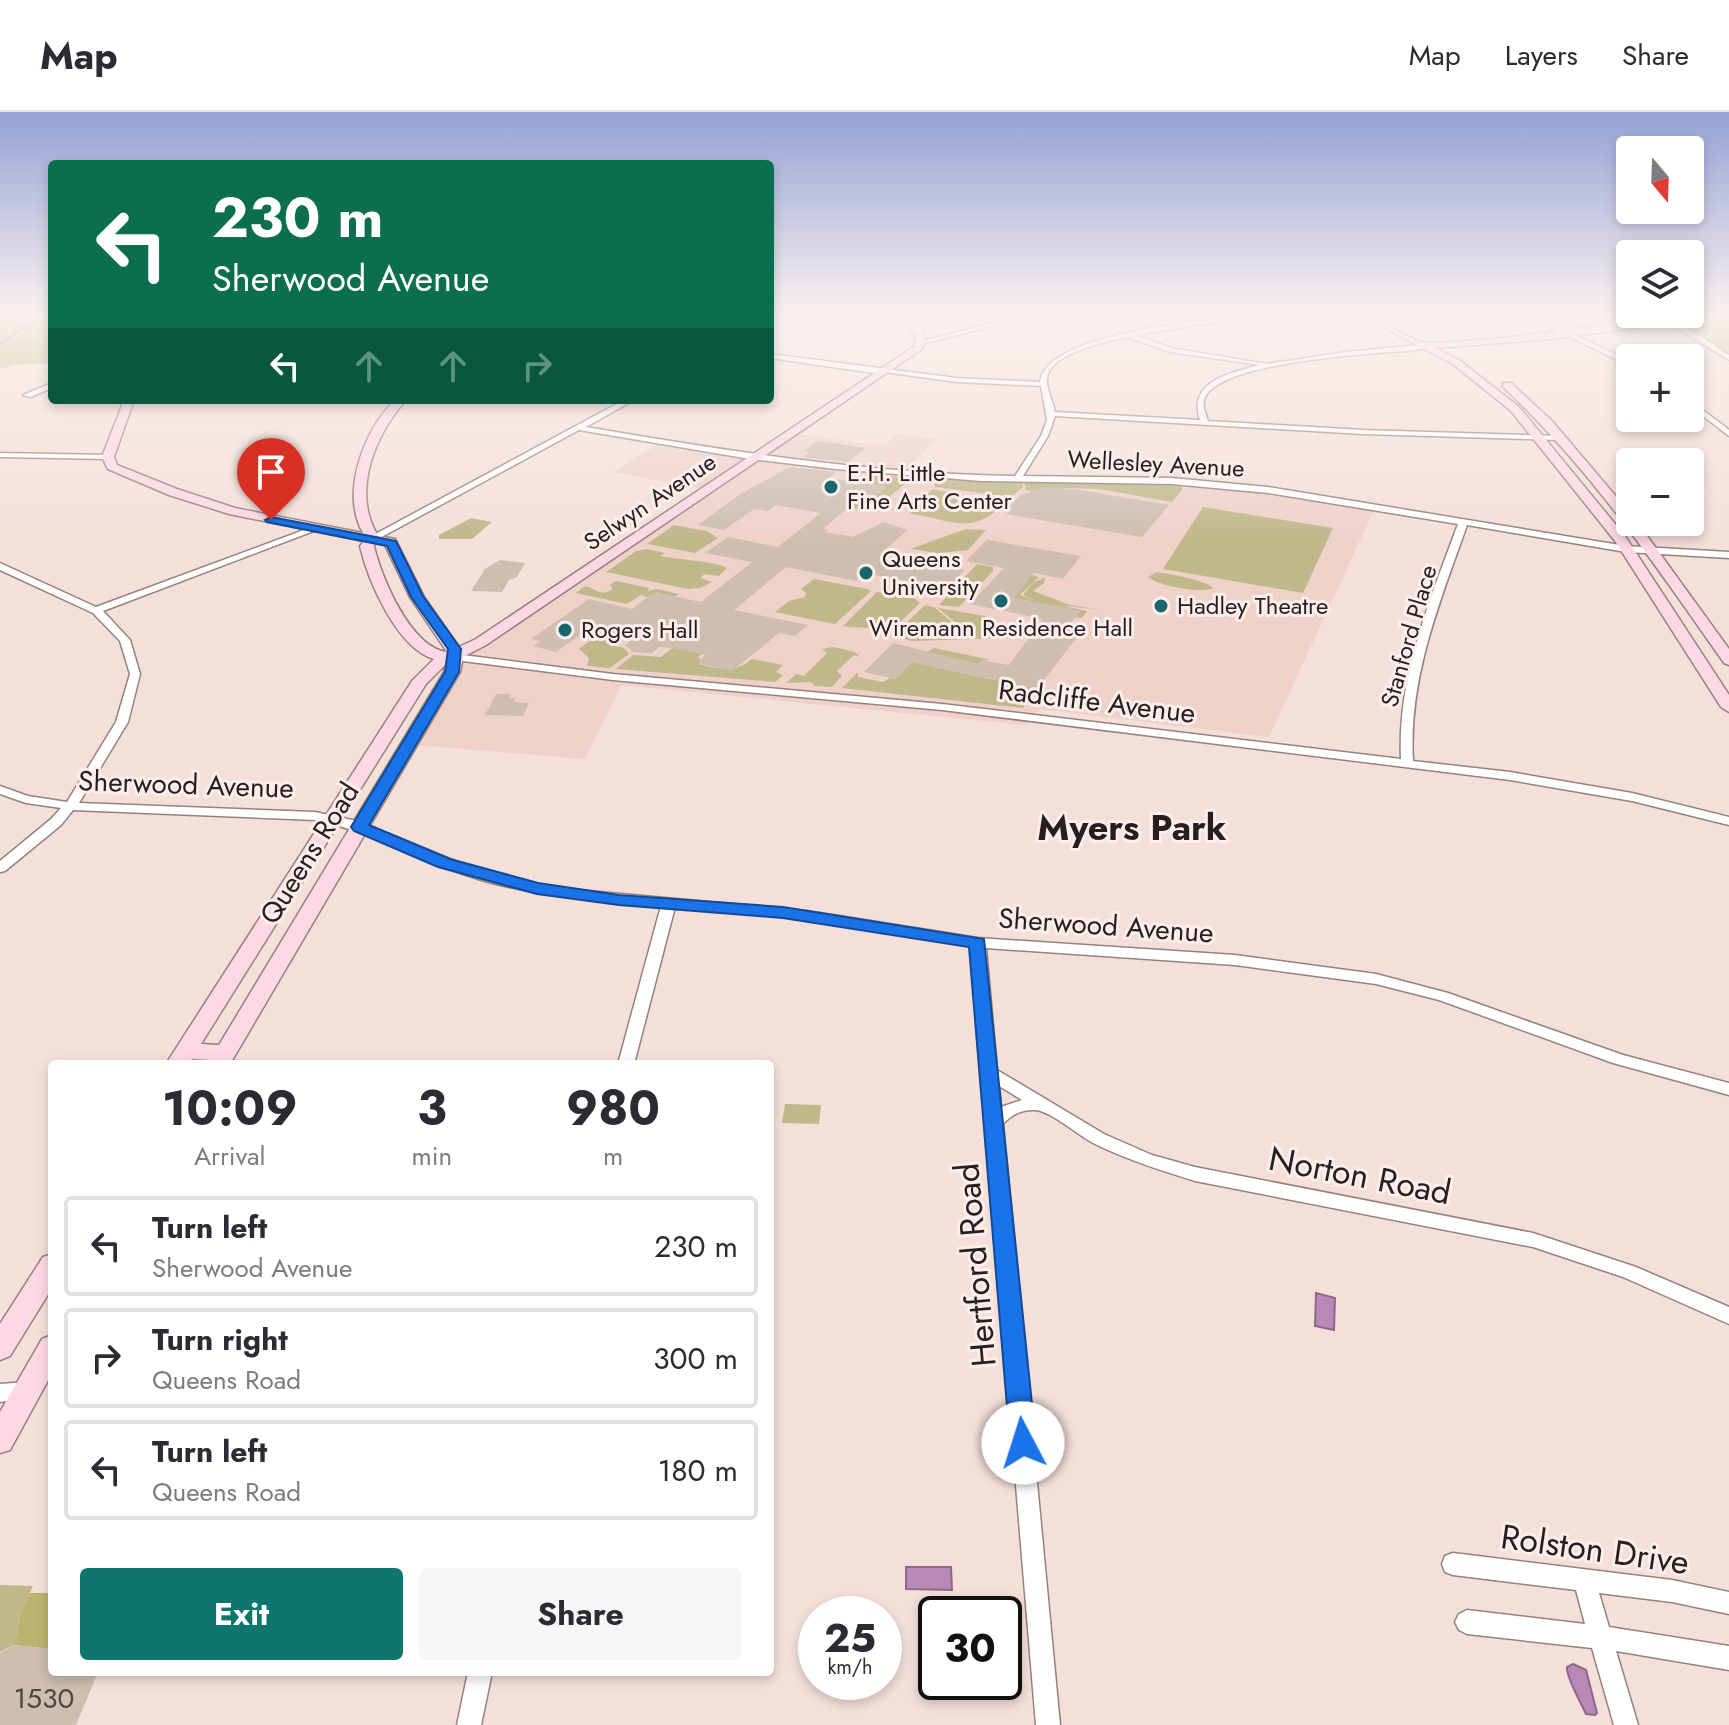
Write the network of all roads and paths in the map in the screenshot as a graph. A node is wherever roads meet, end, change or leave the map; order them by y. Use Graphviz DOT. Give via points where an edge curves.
graph roads {
  1 [pos="39,390"];
  2 [pos="854,390"];
  3 [pos="1045,390"];
  4 [pos="1207,390"];
  5 [pos="1494,390"];
  6 [pos="1512,390"];
  7 [pos="27,395"];
  8 [pos="128,404"];
  9 [pos="397,404"];
  10 [pos="623,404"];
  11 [pos="1704,413"];
  12 [pos="1051,414"];
  13 [pos="1205,423"];
  14 [pos="579,428"];
  15 [pos="1729,434"];
  16 [pos="1540,438"];
  17 [pos="1561,438"];
  18 [pos="0,455"];
  19 [pos="108,457"];
  20 [pos="755,457"];
  21 [pos="1018,478"];
  22 [pos="1616,505"];
  23 [pos="1464,521"];
  24 [pos="315,529"];
  25 [pos="1641,536"];
  26 [pos="373,538"];
  27 [pos="1626,549"];
  28 [pos="1653,551"];
  29 [pos="1729,555"];
  30 [pos="0,566"];
  31 [pos="96,610"];
  32 [pos="416,641"];
  33 [pos="455,657"];
  34 [pos="1729,660"];
  35 [pos="420,681"];
  36 [pos="1729,707"];
  37 [pos="1407,763"];
  38 [pos="0,790"];
  39 [pos="71,806"];
  40 [pos="331,819"];
  41 [pos="1729,821"];
  42 [pos="360,827"];
  43 [pos="0,868"];
  44 [pos="669,903"];
  45 [pos="978,943"];
  46 [pos="181,1058"];
  47 [pos="223,1059"];
  48 [pos="627,1060"];
  49 [pos="990,1073"];
  50 [pos="1729,1089"];
  51 [pos="1044,1105"];
  52 [pos="995,1122"];
  53 [pos="48,1271"];
  54 [pos="1729,1316"];
  55 [pos="0,1348"];
  56 [pos="48,1352"];
  57 [pos="13,1392"];
  58 [pos="0,1440"];
  59 [pos="1453,1564"];
  60 [pos="1584,1580"];
  61 [pos="1729,1603"];
  62 [pos="1467,1622"];
  63 [pos="1602,1639"];
  64 [pos="1729,1658"];
  65 [pos="479,1676"];
  66 [pos="469,1725"];
  67 [pos="1048,1725"];
  68 [pos="1626,1725"];
  1 -- 7 [label="street"];
  2 -- 20 [label="street, Selwyn Avenue"];
  3 -- 12 [label="street"];
  4 -- 13 [label="street" via="1200,402"];
  5 -- 16 [label="street"];
  6 -- 17 [label="street"];
  8 -- 19 [label="street"];
  9 -- 26 [label="street" via="378,425 366,459 364,519"];
  10 -- 14 [label="street"];
  11 -- 15 [label="street"];
  12 -- 13 [label="street"];
  12 -- 21 [label="street" via="1043,440"];
  13 -- 16 [label="street"];
  14 -- 20 [label="street, Wellesley Avenue"];
  14 -- 26 [label="street"];
  16 -- 17 [label="street"];
  16 -- 27 [label="street"];
  17 -- 22 [label="street"];
  18 -- 19 [label="street"];
  19 -- 24 [label="street" via="117,470 173,492"];
  20 -- 21 [label="street, Wellesley Avenue"];
  20 -- 33 [label="street, Selwyn Avenue"];
  21 -- 23 [label="street, Wellesley Avenue" via="1244,487"];
  23 -- 27 [label="street, Wellesley Avenue"];
  23 -- 37 [label="street, Stanford Place" via="1411,683"];
  24 -- 26 [label="street"];
  24 -- 31 [label="street"];
  25 -- 28 [label="street"];
  26 -- 32 [label="street" via="367,546 372,564"];
  26 -- 33 [label="street" via="393,545 417,597"];
  27 -- 28 [label="street, Wellesley Avenue"];
  27 -- 36 [label="street"];
  28 -- 29 [label="street, Wellesley Avenue"];
  28 -- 34 [label="street"];
  30 -- 31 [label="street"];
  31 -- 39 [label="street" via="125,640 135,667 134,683 118,731"];
  32 -- 33 [label="street" via="434,654"];
  32 -- 35 [label="street" via="424,663"];
  33 -- 35 [label="street, Queens Road" via="435,665"];
  33 -- 37 [label="street, Radcliffe Avenue" via="942,707"];
  33 -- 42 [label="street, Queens Road" via="452,672"];
  35 -- 40 [label="street, Queens Road"];
  37 -- 41 [label="street, Radcliffe Avenue" via="1574,785"];
  38 -- 39 [label="street, Sherwood Avenue"];
  39 -- 40 [label="street, Sherwood Avenue"];
  39 -- 43 [label="street"];
  40 -- 42 [label="street, Sherwood Avenue"];
  40 -- 46 [label="street, Queens Road"];
  42 -- 44 [label="street, Sherwood Avenue" via="444,863 507,882"];
  42 -- 47 [label="street, Queens Road"];
  44 -- 45 [label="street, Sherwood Avenue" via="807,915"];
  44 -- 48 [label="street"];
  45 -- 49 [label="street, Hertford Road"];
  45 -- 50 [label="street, Sherwood Avenue" via="1243,960 1376,979 1454,999 1619,1059"];
  46 -- 47 [label="street"];
  49 -- 51 [label="street, Norton Road"];
  49 -- 52 [label="street, Hertford Road"];
  51 -- 52 [label="street" via="1013,1108"];
  51 -- 54 [label="street, Norton Road" via="1098,1138 1172,1168 1530,1239 1629,1272"];
  52 -- 67 [label="street, Hertford Road"];
  53 -- 55 [label="street"];
  56 -- 57 [label="street"];
  57 -- 58 [label="street"];
  59 -- 60 [label="street, Rolston Drive"];
  60 -- 61 [label="street, Rolston Drive"];
  60 -- 63 [label="street"];
  62 -- 63 [label="street"];
  63 -- 64 [label="street"];
  63 -- 68 [label="street"];
  65 -- 66 [label="street"];
}
